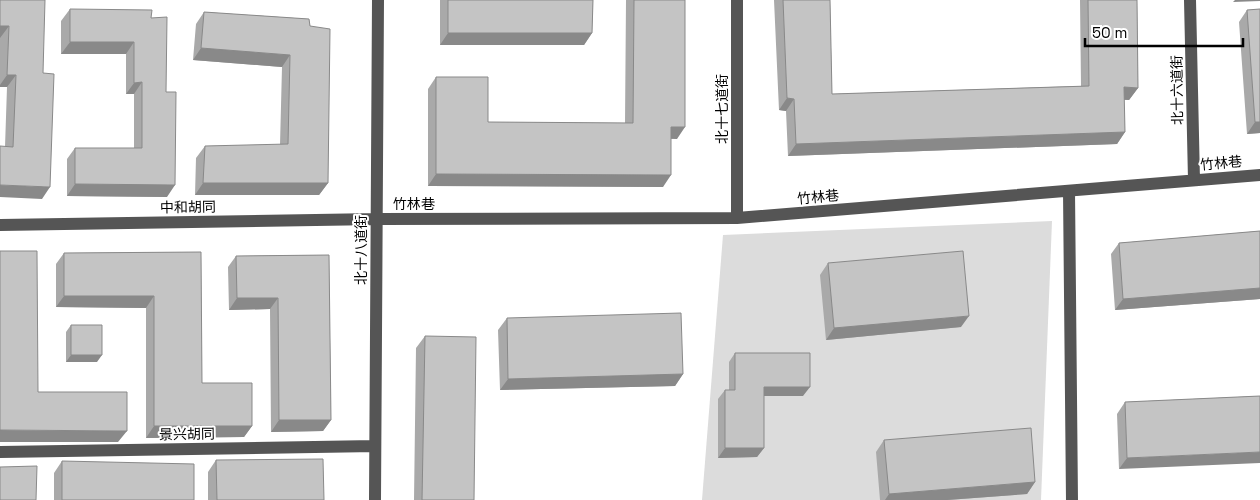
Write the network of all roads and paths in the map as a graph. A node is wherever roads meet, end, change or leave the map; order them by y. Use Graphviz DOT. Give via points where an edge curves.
graph roads {
  1 [pos="378,0"];
  2 [pos="737,0"];
  3 [pos="1190,0"];
  4 [pos="1260,174"];
  5 [pos="1194,180"];
  6 [pos="1069,191"];
  7 [pos="737,218"];
  8 [pos="376,219"];
  9 [pos="0,225"];
  10 [pos="375,446"];
  11 [pos="0,452"];
  12 [pos="375,500"];
  13 [pos="1072,500"];
  1 -- 8 [label="street, 北十八道街"];
  2 -- 7 [label="street, 北十七道街"];
  3 -- 5 [label="street, 北十六道街"];
  4 -- 5 [label="street, 竹林巷"];
  5 -- 6 [label="street, 竹林巷"];
  6 -- 7 [label="street, 竹林巷"];
  6 -- 13 [label="street"];
  7 -- 8 [label="street, 竹林巷"];
  8 -- 9 [label="street, 中和胡同"];
  8 -- 10 [label="street, 北十八道街"];
  10 -- 11 [label="street, 景兴胡同"];
  10 -- 12 [label="street, 北十八道街"];
}
